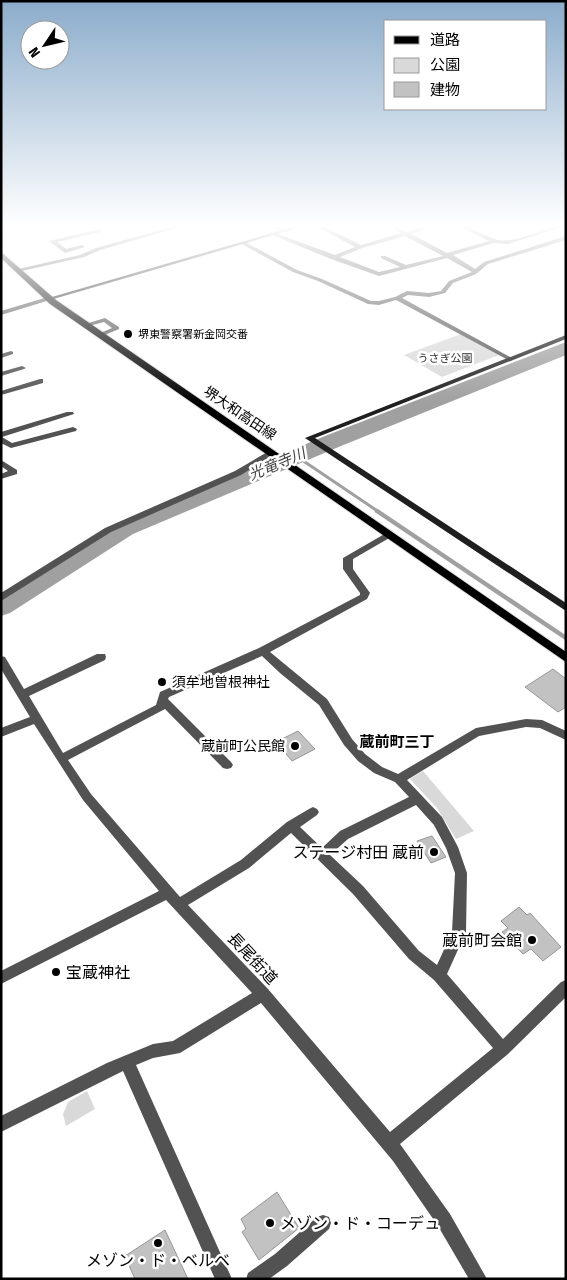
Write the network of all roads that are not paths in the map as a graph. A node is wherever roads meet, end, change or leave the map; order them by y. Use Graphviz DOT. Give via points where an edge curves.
graph roads {
  1 [pos="32,284"];
  2 [pos="101,284"];
  3 [pos="328,284"];
  4 [pos="450,284"];
  5 [pos="397,298"];
  6 [pos="48,299"];
  7 [pos="1,313"];
  8 [pos="85,325"];
  9 [pos="100,335"];
  10 [pos="566,337"];
  11 [pos="11,353"];
  12 [pos="2,355"];
  13 [pos="510,359"];
  14 [pos="22,368"];
  15 [pos="1,374"];
  16 [pos="40,381"];
  17 [pos="1,393"];
  18 [pos="70,414"];
  19 [pos="72,429"];
  20 [pos="1,435"];
  21 [pos="1,439"];
  22 [pos="273,454"];
  23 [pos="1,462"];
  24 [pos="1,477"];
  25 [pos="388,535"];
  26 [pos="1,598"];
  27 [pos="566,608"];
  28 [pos="263,651"];
  29 [pos="101,657"];
  30 [pos="566,658"];
  31 [pos="1,660"];
  32 [pos="22,695"];
  33 [pos="164,701"];
  34 [pos="37,718"];
  35 [pos="1,733"];
  36 [pos="566,736"];
  37 [pos="61,759"];
  38 [pos="227,765"];
  39 [pos="399,779"];
  40 [pos="418,798"];
  41 [pos="313,812"];
  42 [pos="291,826"];
  43 [pos="321,856"];
  44 [pos="168,893"];
  45 [pos="179,904"];
  46 [pos="439,974"];
  47 [pos="1,978"];
  48 [pos="566,987"];
  49 [pos="263,994"];
  50 [pos="503,1049"];
  51 [pos="127,1062"];
  52 [pos="1,1124"];
  53 [pos="389,1143"];
  54 [pos="323,1224"];
  55 [pos="224,1279"];
  56 [pos="254,1279"];
  57 [pos="479,1279"];
  1 -- 6 [label="main road, 堺大和高田線"];
  2 -- 6 [label="street"];
  3 -- 5 [label="street" via="370,303"];
  4 -- 5 [label="street" via="437,294 407,293"];
  5 -- 13 [label="street"];
  6 -- 7 [label="street"];
  6 -- 8 [label="main road, 堺大和高田線"];
  8 -- 9 [label="main road, 堺大和高田線"];
  8 -- 9 [label="street" via="105,320 117,328"];
  9 -- 22 [label="main road, 堺大和高田線"];
  10 -- 13 [label="street"];
  11 -- 12 [label="street"];
  13 -- 27 [label="street" via="309,438"];
  14 -- 15 [label="street"];
  16 -- 17 [label="street"];
  18 -- 20 [label="street"];
  19 -- 21 [label="street" via="11,446"];
  22 -- 25 [label="main road, 堺大和高田線"];
  22 -- 26 [label="street" via="238,473 108,530"];
  23 -- 24 [label="street" via="14,472"];
  25 -- 28 [label="street" via="348,558 348,569 365,593 364,597"];
  25 -- 30 [label="main road, 堺大和高田線"];
  28 -- 33 [label="street" via="164,695"];
  28 -- 39 [label="street" via="291,679 323,701 345,737 372,768"];
  29 -- 32 [label="street"];
  31 -- 32 [label="street, 長尾街道"];
  32 -- 34 [label="street, 長尾街道"];
  33 -- 37 [label="street" via="161,707"];
  33 -- 38 [label="street"];
  34 -- 35 [label="street"];
  34 -- 37 [label="street, 長尾街道"];
  36 -- 39 [label="street" via="542,724 526,722 476,732"];
  37 -- 44 [label="street, 長尾街道" via="110,827"];
  39 -- 40 [label="street"];
  40 -- 43 [label="street" via="344,835"];
  40 -- 46 [label="street" via="438,821 461,874 459,932"];
  41 -- 42 [label="street"];
  42 -- 43 [label="street"];
  42 -- 45 [label="street" via="244,864"];
  43 -- 46 [label="street" via="358,890 414,955"];
  44 -- 45 [label="street, 長尾街道"];
  44 -- 47 [label="street"];
  45 -- 49 [label="street, 長尾街道"];
  46 -- 50 [label="street"];
  48 -- 50 [label="street"];
  49 -- 51 [label="street" via="175,1048 154,1051"];
  49 -- 53 [label="street, 長尾街道"];
  50 -- 53 [label="street"];
  51 -- 52 [label="street"];
  51 -- 55 [label="street"];
  53 -- 57 [label="street, 長尾街道" via="444,1220"];
  54 -- 56 [label="street"];
}
